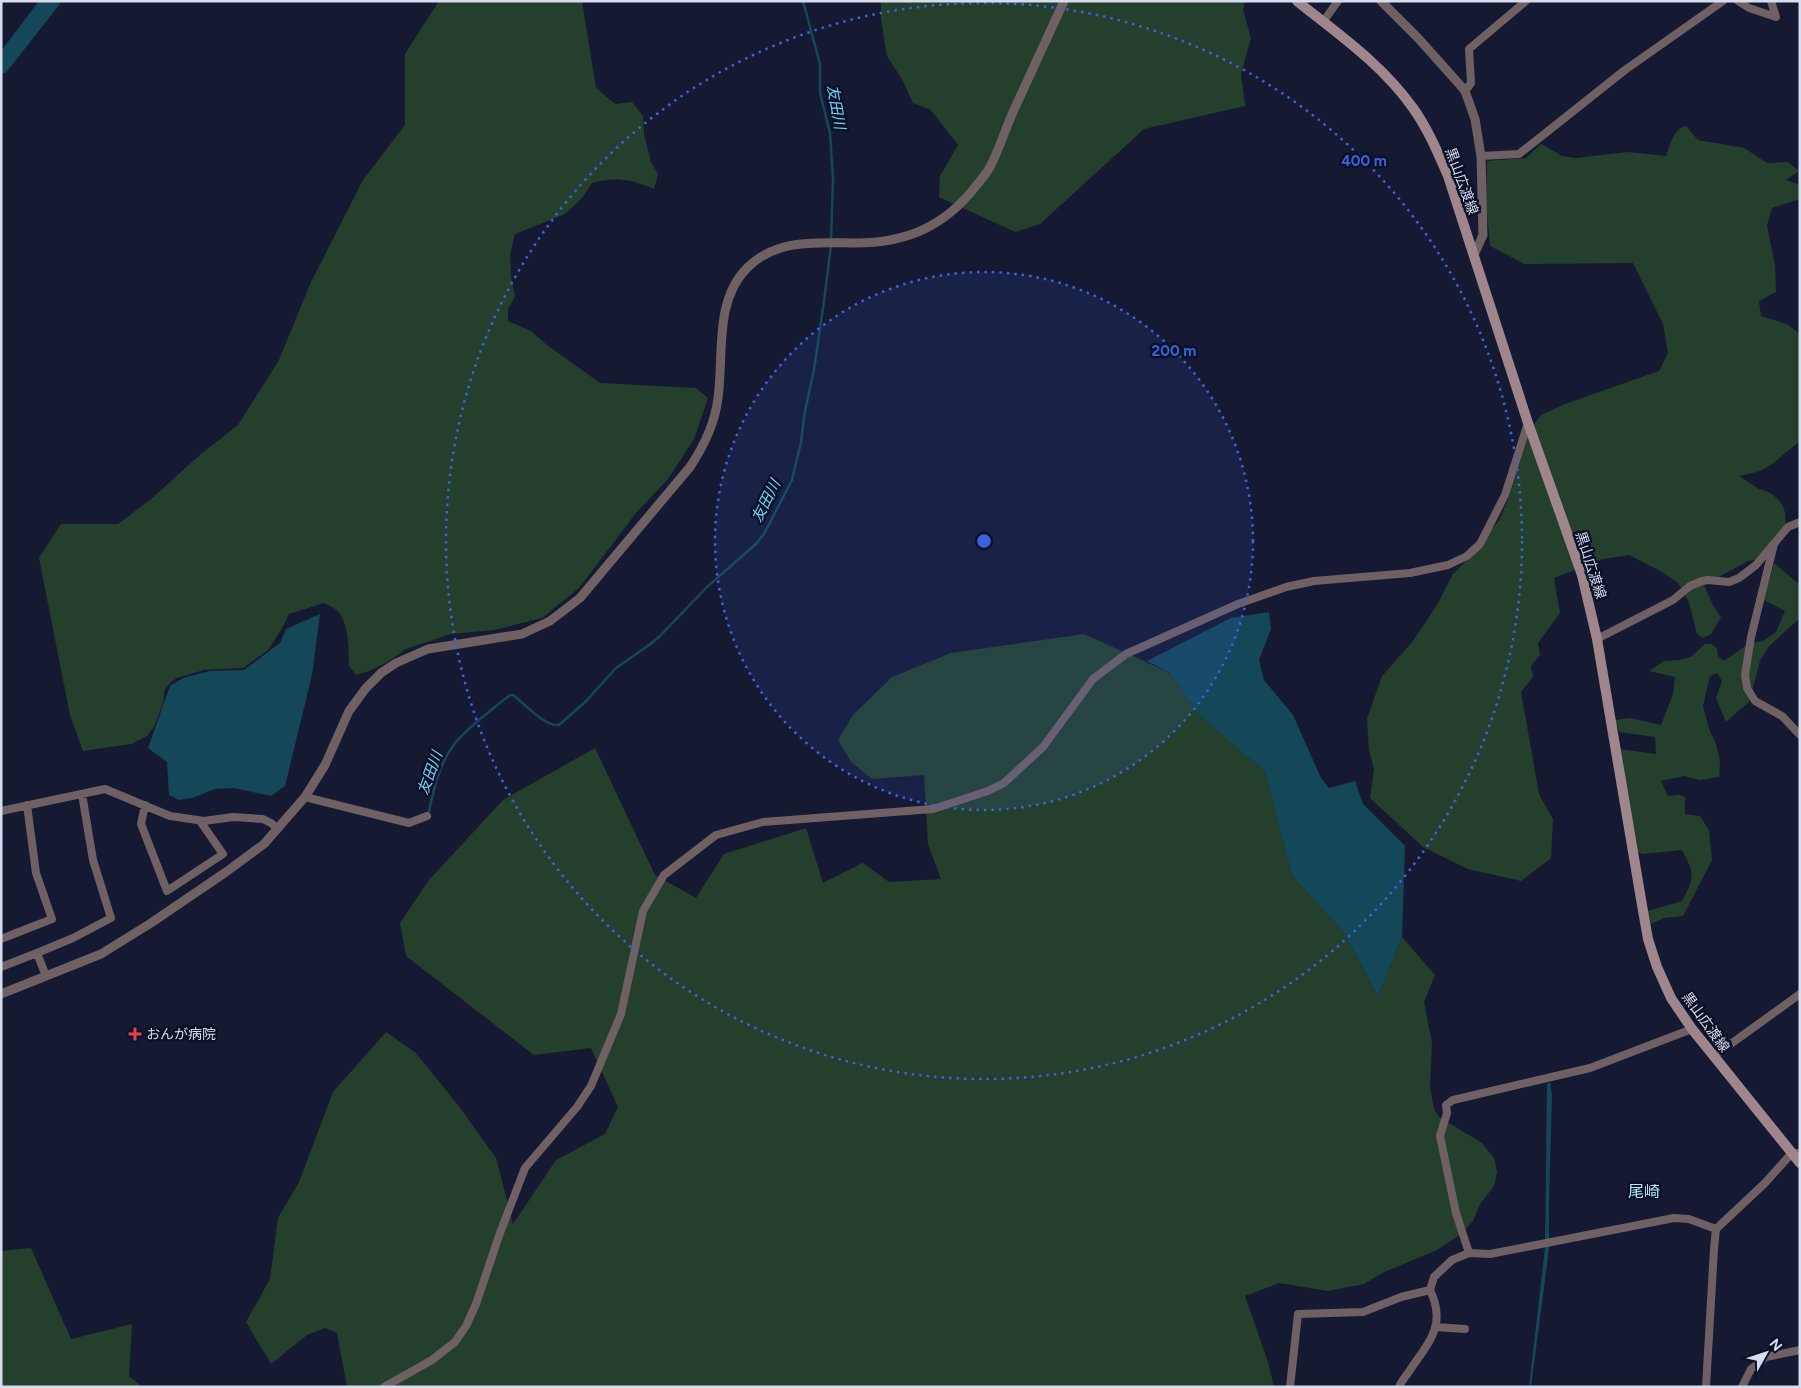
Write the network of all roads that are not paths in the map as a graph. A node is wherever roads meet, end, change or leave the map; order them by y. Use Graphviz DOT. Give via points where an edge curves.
graph roads {
  1 [pos="1064,1"];
  2 [pos="1297,1"];
  3 [pos="1338,1"];
  4 [pos="1381,1"];
  5 [pos="1526,1"];
  6 [pos="1723,1"];
  7 [pos="1738,1"];
  8 [pos="1771,1"];
  9 [pos="1323,22"];
  10 [pos="1465,92"];
  11 [pos="1481,156"];
  12 [pos="1474,255"];
  13 [pos="1528,423"];
  14 [pos="1800,522"];
  15 [pos="1774,544"];
  16 [pos="1597,639"];
  17 [pos="1800,735"];
  18 [pos="82,794"];
  19 [pos="305,797"];
  20 [pos="145,805"];
  21 [pos="27,806"];
  22 [pos="1,811"];
  23 [pos="427,816"];
  24 [pos="200,821"];
  25 [pos="278,829"];
  26 [pos="1,939"];
  27 [pos="37,953"];
  28 [pos="1,967"];
  29 [pos="46,976"];
  30 [pos="1,994"];
  31 [pos="1800,994"];
  32 [pos="1692,1029"];
  33 [pos="1714,1056"];
  34 [pos="1796,1153"];
  35 [pos="1800,1163"];
  36 [pos="1716,1229"];
  37 [pos="1468,1252"];
  38 [pos="1430,1290"];
  39 [pos="1435,1327"];
  40 [pos="1465,1329"];
  41 [pos="1800,1350"];
  42 [pos="384,1387"];
  43 [pos="1290,1387"];
  44 [pos="1399,1387"];
  45 [pos="1706,1387"];
  46 [pos="1742,1387"];
  1 -- 19 [label="street" via="989,169 963,202 934,224 912,235 874,243 799,243 775,249 748,267 729,296 724,317 718,399 710,432 684,474 580,598 550,620 522,634 428,649 396,662 381,673 349,712 325,765"];
  2 -- 9 [label="main road, 黒山広渡線"];
  3 -- 9 [label="street"];
  4 -- 10 [label="street"];
  5 -- 10 [label="street" via="1469,49 1471,83"];
  6 -- 11 [label="street" via="1625,70 1519,154"];
  7 -- 8 [label="street" via="1776,17"];
  9 -- 12 [label="main road, 黒山広渡線" via="1385,74 1414,109 1448,176"];
  10 -- 11 [label="street" via="1475,119"];
  11 -- 12 [label="street" via="1483,236"];
  12 -- 13 [label="main road, 黒山広渡線"];
  13 -- 16 [label="main road, 黒山広渡線" via="1582,575"];
  13 -- 42 [label="street" via="1506,495 1480,544 1468,556 1448,565 1410,573 1286,586 1126,654 1092,679 1042,747 1004,783 988,791 933,809 763,822 716,835 664,875 643,911 621,1014 591,1086 578,1108 525,1168 466,1326 455,1342 432,1360"];
  14 -- 15 [label="street" via="1788,527"];
  15 -- 16 [label="street" via="1756,565 1739,578 1729,582 1708,580 1690,586 1673,600"];
  15 -- 17 [label="street" via="1745,675 1747,688 1755,701 1782,716"];
  16 -- 32 [label="main road, 黒山広渡線" via="1648,939 1671,998"];
  18 -- 20 [label="street" via="105,789"];
  18 -- 21 [label="street"];
  18 -- 27 [label="street" via="93,860 111,918"];
  19 -- 23 [label="street" via="408,823"];
  19 -- 25 [label="street"];
  20 -- 24 [label="street" via="170,816"];
  20 -- 24 [label="street" via="141,824 167,891 223,854"];
  21 -- 22 [label="street"];
  21 -- 26 [label="street" via="36,873 52,919"];
  24 -- 25 [label="street" via="234,817 263,819"];
  25 -- 29 [label="street" via="264,844 226,872 143,928 101,954"];
  27 -- 28 [label="street"];
  27 -- 29 [label="street"];
  29 -- 30 [label="street"];
  31 -- 33 [label="street"];
  32 -- 33 [label="main road, 黒山広渡線"];
  32 -- 37 [label="street" via="1590,1068 1446,1104 1448,1113 1440,1136 1456,1213"];
  33 -- 34 [label="main road, 黒山広渡線"];
  34 -- 35 [label="main road, 黒山広渡線"];
  34 -- 36 [label="street"];
  36 -- 37 [label="street" via="1674,1218 1490,1254"];
  36 -- 45 [label="street"];
  37 -- 38 [label="street" via="1452,1260 1434,1277"];
  38 -- 39 [label="street" via="1437,1314"];
  38 -- 43 [label="street" via="1363,1312 1298,1314"];
  39 -- 40 [label="street"];
  39 -- 44 [label="street" via="1433,1337"];
  41 -- 46 [label="street" via="1766,1357 1751,1368"];
}
